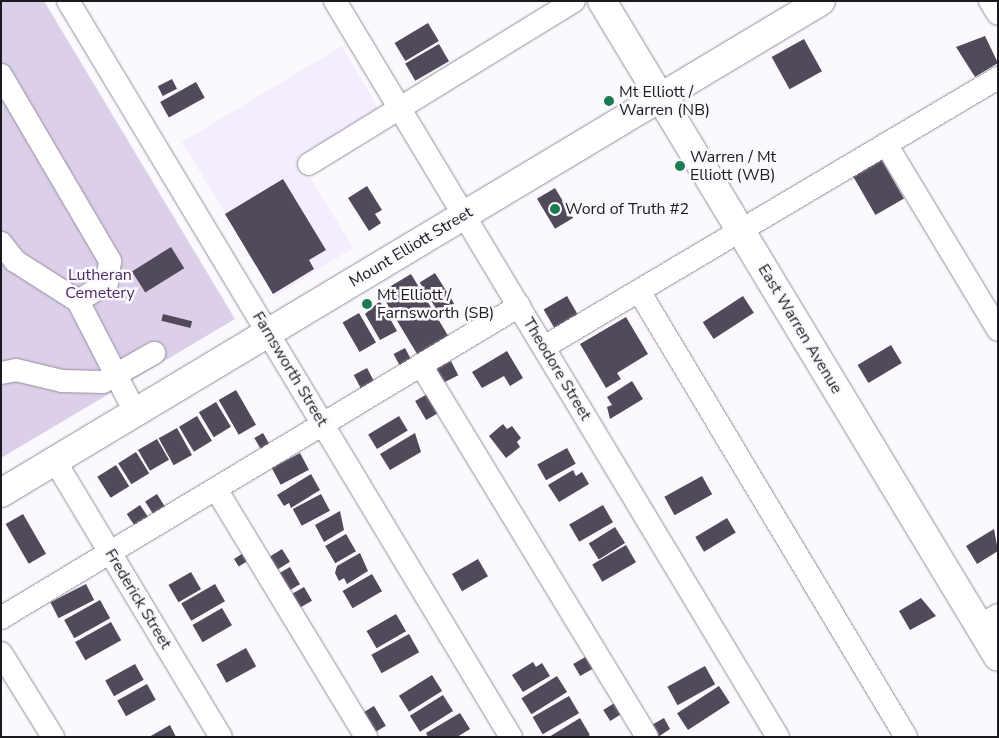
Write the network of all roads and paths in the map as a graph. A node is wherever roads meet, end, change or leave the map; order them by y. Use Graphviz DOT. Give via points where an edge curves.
graph roads {
  1 [pos="68,1"];
  2 [pos="335,1"];
  3 [pos="574,1"];
  4 [pos="602,1"];
  5 [pos="821,1"];
  6 [pos="990,1"];
  7 [pos="998,14"];
  8 [pos="1,75"];
  9 [pos="998,78"];
  10 [pos="660,98"];
  11 [pos="399,107"];
  12 [pos="886,144"];
  13 [pos="309,164"];
  14 [pos="464,215"];
  15 [pos="741,231"];
  16 [pos="1,243"];
  17 [pos="639,291"];
  18 [pos="78,301"];
  19 [pos="519,306"];
  20 [pos="998,330"];
  21 [pos="268,333"];
  22 [pos="544,347"];
  23 [pos="154,353"];
  24 [pos="422,365"];
  25 [pos="1,373"];
  26 [pos="114,378"];
  27 [pos="134,410"];
  28 [pos="323,424"];
  29 [pos="55,461"];
  30 [pos="216,489"];
  31 [pos="1,493"];
  32 [pos="110,552"];
  33 [pos="1,618"];
  34 [pos="988,621"];
  35 [pos="1,653"];
  36 [pos="998,657"];
  37 [pos="771,734"];
  38 [pos="54,737"];
  39 [pos="221,737"];
  40 [pos="366,737"];
  41 [pos="511,737"];
  42 [pos="647,737"];
  43 [pos="906,737"];
  1 -- 21 [label="street, Farnsworth Street"];
  2 -- 11 [label="street, Theodore Street"];
  3 -- 11 [label="street"];
  4 -- 10 [label="main road, East Warren Avenue"];
  5 -- 10 [label="main road, Mount Elliott Street"];
  6 -- 7 [label="street"];
  8 -- 18 [label="street" via="110,261 107,283"];
  9 -- 12 [label="street"];
  10 -- 14 [label="main road, Mount Elliott Street"];
  10 -- 15 [label="main road, East Warren Avenue"];
  11 -- 13 [label="street"];
  11 -- 14 [label="street, Theodore Street"];
  12 -- 15 [label="street"];
  12 -- 20 [label="street"];
  14 -- 19 [label="street, Theodore Street"];
  14 -- 21 [label="main road, Mount Elliott Street"];
  15 -- 17 [label="street"];
  15 -- 34 [label="main road, East Warren Avenue"];
  16 -- 18 [label="street" via="15,262"];
  17 -- 22 [label="street"];
  17 -- 43 [label="street"];
  18 -- 26 [label="street"];
  19 -- 22 [label="street, Theodore Street"];
  19 -- 24 [label="street"];
  21 -- 27 [label="main road, Mount Elliott Street"];
  21 -- 28 [label="street, Farnsworth Street"];
  22 -- 37 [label="street, Theodore Street"];
  23 -- 26 [label="street"];
  24 -- 28 [label="street"];
  24 -- 42 [label="street"];
  25 -- 26 [label="street" via="26,371 80,383"];
  26 -- 27 [label="street"];
  27 -- 29 [label="main road, Mount Elliott Street"];
  28 -- 30 [label="street"];
  28 -- 41 [label="street, Farnsworth Street"];
  29 -- 31 [label="main road, Mount Elliott Street"];
  29 -- 32 [label="street, Frederick Street"];
  30 -- 32 [label="street"];
  30 -- 40 [label="street"];
  32 -- 33 [label="street"];
  32 -- 39 [label="street, Frederick Street"];
  34 -- 36 [label="main road, East Warren Avenue"];
  35 -- 38 [label="street"];
}
